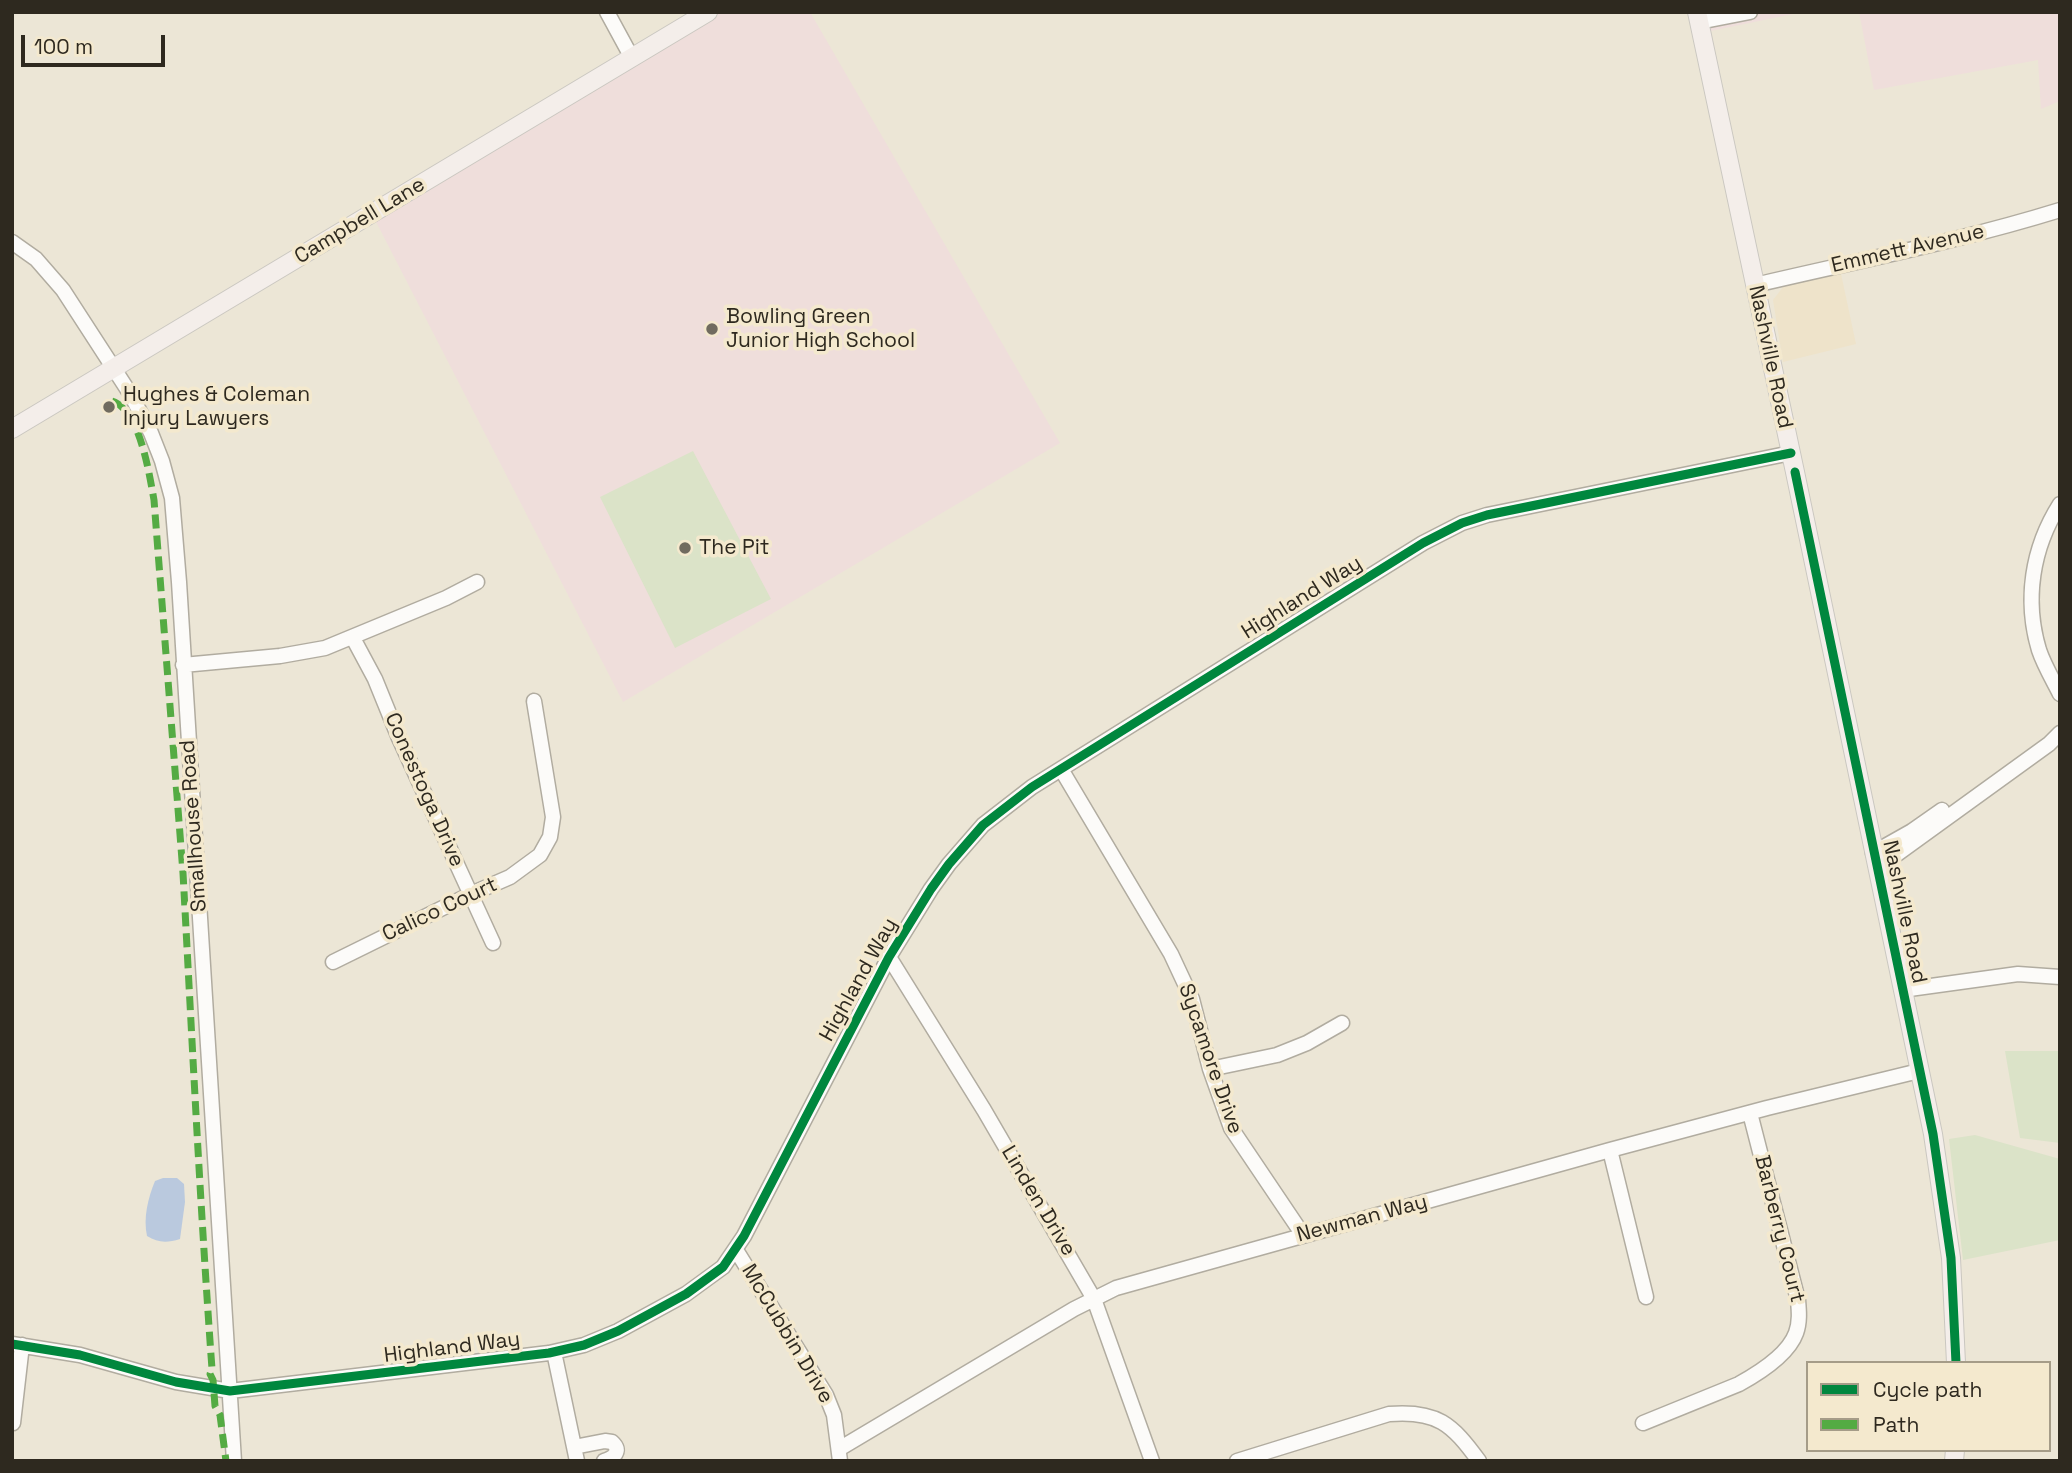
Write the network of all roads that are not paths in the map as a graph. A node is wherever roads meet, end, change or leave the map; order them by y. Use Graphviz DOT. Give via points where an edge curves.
graph roads {
  1 [pos="607,12"];
  2 [pos="708,12"];
  3 [pos="1750,12"];
  4 [pos="1698,17"];
  5 [pos="632,58"];
  6 [pos="2060,210"];
  7 [pos="12,242"];
  8 [pos="1755,285"];
  9 [pos="114,368"];
  10 [pos="12,429"];
  11 [pos="1791,453"];
  12 [pos="2060,504"];
  13 [pos="477,582"];
  14 [pos="353,638"];
  15 [pos="183,665"];
  16 [pos="2060,694"];
  17 [pos="534,701"];
  18 [pos="2060,726"];
  19 [pos="2060,733"];
  20 [pos="1061,769"];
  21 [pos="1874,859"];
  22 [pos="471,894"];
  23 [pos="493,943"];
  24 [pos="889,957"];
  25 [pos="333,962"];
  26 [pos="2060,977"];
  27 [pos="1902,990"];
  28 [pos="1342,1023"];
  29 [pos="1210,1069"];
  30 [pos="1919,1071"];
  31 [pos="1750,1113"];
  32 [pos="1610,1150"];
  33 [pos="1303,1235"];
  34 [pos="736,1250"];
  35 [pos="1646,1297"];
  36 [pos="1094,1298"];
  37 [pos="17,1344"];
  38 [pos="554,1352"];
  39 [pos="1956,1361"];
  40 [pos="230,1391"];
  41 [pos="13,1423"];
  42 [pos="1643,1423"];
  43 [pos="575,1454"];
  44 [pos="840,1455"];
  45 [pos="234,1461"];
  46 [pos="604,1461"];
  47 [pos="1152,1461"];
  48 [pos="1237,1461"];
  49 [pos="1479,1461"];
  1 -- 5 [label="street"];
  2 -- 5 [label="main road, Campbell Lane"];
  3 -- 4 [label="street"];
  4 -- 8 [label="main road, Nashville Road"];
  5 -- 9 [label="main road, Campbell Lane"];
  6 -- 8 [label="street, Emmett Avenue"];
  7 -- 9 [label="street, Smallhouse Road" via="50,274"];
  8 -- 11 [label="main road, Nashville Road"];
  9 -- 10 [label="main road, Campbell Lane"];
  9 -- 15 [label="street, Smallhouse Road" via="151,433 172,498"];
  11 -- 20 [label="street, Highland Way" via="1462,523"];
  11 -- 21 [label="main road, Nashville Road"];
  12 -- 16 [label="street" via="2040,544 2031,604 2039,650"];
  13 -- 14 [label="street"];
  14 -- 15 [label="street" via="303,653"];
  14 -- 22 [label="street, Conestoga Drive"];
  15 -- 40 [label="street, Smallhouse Road"];
  17 -- 22 [label="street, Calico Court" via="553,817 550,837 533,862"];
  18 -- 21 [label="street"];
  19 -- 21 [label="street" via="1897,854"];
  20 -- 24 [label="street, Highland Way" via="1006,806 971,838 931,889"];
  20 -- 29 [label="street, Sycamore Drive" via="1180,974 1192,999"];
  21 -- 27 [label="main road, Nashville Road"];
  22 -- 23 [label="street, Conestoga Drive"];
  22 -- 25 [label="street, Calico Court"];
  24 -- 34 [label="street, Highland Way"];
  24 -- 36 [label="street, Linden Drive"];
  26 -- 27 [label="street" via="2018,974"];
  27 -- 30 [label="main road, Nashville Road"];
  28 -- 29 [label="street" via="1277,1055"];
  29 -- 33 [label="street, Sycamore Drive" via="1231,1128"];
  30 -- 31 [label="street, Newman Way"];
  30 -- 39 [label="main road, Nashville Road" via="1945,1207"];
  31 -- 32 [label="street, Newman Way"];
  31 -- 42 [label="street, Barberry Court" via="1798,1300 1797,1332 1786,1349 1753,1376"];
  32 -- 33 [label="street, Newman Way"];
  32 -- 35 [label="street"];
  33 -- 36 [label="street, Newman Way" via="1131,1283"];
  34 -- 38 [label="street, Highland Way" via="710,1278 647,1317 584,1345"];
  34 -- 44 [label="street, McCubbin Drive" via="826,1395"];
  36 -- 44 [label="street, Newman Way"];
  36 -- 47 [label="street, Linden Drive"];
  37 -- 40 [label="street, Highland Way"];
  37 -- 41 [label="street"];
  38 -- 40 [label="street, Highland Way"];
  38 -- 43 [label="street"];
  40 -- 45 [label="street, Smallhouse Road"];
  43 -- 46 [label="street" via="612,1442 616,1453"];
  48 -- 49 [label="street" via="1389,1414 1415,1413 1447,1423"];
}
